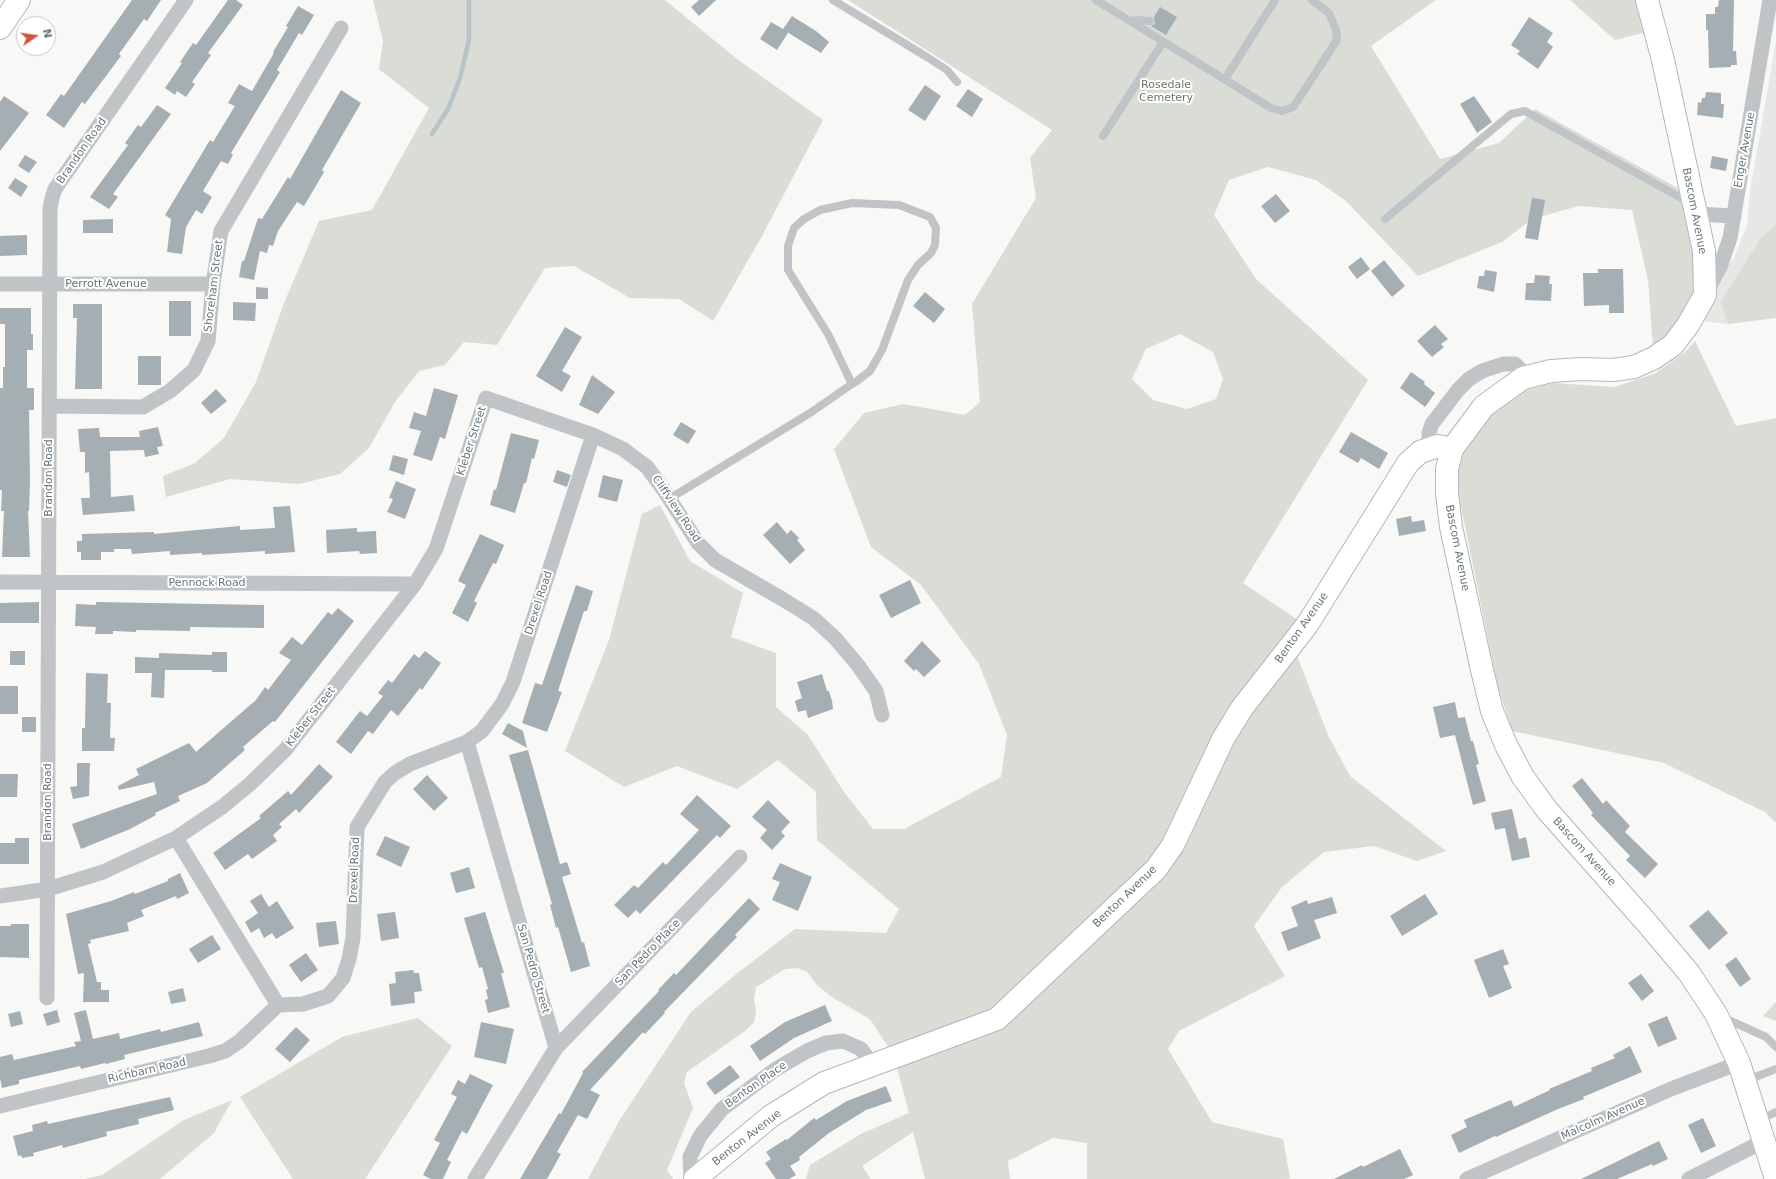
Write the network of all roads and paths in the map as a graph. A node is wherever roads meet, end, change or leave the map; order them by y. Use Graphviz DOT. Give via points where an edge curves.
graph roads {
  1 [pos="19,0"];
  2 [pos="186,0"];
  3 [pos="833,0"];
  4 [pos="1096,0"];
  5 [pos="1276,0"];
  6 [pos="1312,0"];
  7 [pos="1647,0"];
  8 [pos="1770,0"];
  9 [pos="2,20"];
  10 [pos="1150,20"];
  11 [pos="1130,21"];
  12 [pos="341,28"];
  13 [pos="1163,42"];
  14 [pos="1225,79"];
  15 [pos="957,82"];
  16 [pos="1103,136"];
  17 [pos="1695,210"];
  18 [pos="1734,216"];
  19 [pos="1385,219"];
  20 [pos="0,284"];
  21 [pos="50,284"];
  22 [pos="213,284"];
  23 [pos="1705,295"];
  24 [pos="1528,377"];
  25 [pos="852,384"];
  26 [pos="486,398"];
  27 [pos="50,406"];
  28 [pos="593,436"];
  29 [pos="1430,448"];
  30 [pos="1452,449"];
  31 [pos="670,499"];
  32 [pos="0,582"];
  33 [pos="49,582"];
  34 [pos="415,584"];
  35 [pos="882,715"];
  36 [pos="467,742"];
  37 [pos="176,838"];
  38 [pos="740,857"];
  39 [pos="48,889"];
  40 [pos="0,896"];
  41 [pos="47,998"];
  42 [pos="278,1005"];
  43 [pos="1716,1014"];
  44 [pos="1776,1046"];
  45 [pos="556,1048"];
  46 [pos="872,1064"];
  47 [pos="1776,1069"];
  48 [pos="1742,1072"];
  49 [pos="0,1106"];
  50 [pos="1767,1117"];
  51 [pos="1764,1141"];
  52 [pos="475,1179"];
  53 [pos="691,1179"];
  54 [pos="695,1179"];
  55 [pos="1468,1179"];
  56 [pos="1689,1179"];
  57 [pos="1776,1179"];
  1 -- 9 [label="main road"];
  2 -- 21 [label="street, Brandon Road" via="55,189 50,209"];
  3 -- 15 [label="lane" via="928,57 947,70"];
  4 -- 11 [label="lane"];
  5 -- 14 [label="lane"];
  6 -- 14 [label="lane" via="1329,13 1337,40 1293,107 1282,111 1276,110"];
  7 -- 17 [label="main road, Bascom Avenue"];
  8 -- 18 [label="street, Enger Avenue"];
  10 -- 11 [label="lane"];
  11 -- 13 [label="lane"];
  12 -- 22 [label="street, Shoreham Street" via="221,231"];
  13 -- 14 [label="lane"];
  13 -- 16 [label="lane"];
  17 -- 18 [label="street"];
  17 -- 19 [label="lane" via="1581,141 1525,111 1511,114"];
  17 -- 23 [label="main road, Bascom Avenue" via="1704,251"];
  18 -- 23 [label="street, Enger Avenue" via="1720,267"];
  20 -- 21 [label="street, Perrott Avenue"];
  21 -- 22 [label="street, Perrott Avenue"];
  21 -- 27 [label="street, Brandon Road"];
  22 -- 27 [label="street, Shoreham Street" via="208,341 194,370 170,391 143,407"];
  23 -- 24 [label="main road, Bascom Avenue" via="1673,345 1654,358 1634,367 1551,371"];
  24 -- 29 [label="street" via="1515,364 1503,364 1482,371 1469,379 1432,424 1429,433"];
  24 -- 30 [label="main road, Bascom Avenue" via="1484,406"];
  25 -- 25 [label="lane" via="870,371 882,350 908,280 935,245 936,228 930,217 899,205 852,203 820,210 794,228 788,246 788,270 828,334"];
  25 -- 31 [label="lane" via="810,413"];
  26 -- 28 [label="street, Cliffview Road"];
  26 -- 34 [label="street, Kleber Street" via="436,549"];
  27 -- 33 [label="street, Brandon Road"];
  28 -- 31 [label="street, Cliffview Road" via="622,449 647,467"];
  28 -- 36 [label="street, Drexel Road" via="513,682 502,704 482,731"];
  29 -- 30 [label="main road" via="1438,446"];
  29 -- 46 [label="main road, Benton Avenue" via="1420,452 1408,463 1307,625 1238,714 1223,739 1176,840 1156,869 997,1019"];
  30 -- 43 [label="main road, Bascom Avenue" via="1447,469 1447,493 1452,527 1483,677 1492,711 1506,745 1523,777 1547,810 1689,973"];
  31 -- 35 [label="street, Cliffview Road" via="698,543 715,560 813,618 835,638 858,664 876,692"];
  32 -- 33 [label="street, Pennock Road"];
  33 -- 34 [label="street, Pennock Road"];
  33 -- 39 [label="street, Brandon Road"];
  34 -- 37 [label="street, Kleber Street" via="286,749 222,807"];
  36 -- 42 [label="street, Drexel Road" via="410,764 385,782 357,827 353,938 343,978 328,996 303,1004"];
  36 -- 45 [label="street, San Pedro Street"];
  37 -- 39 [label="street, Kleber Street" via="103,872"];
  37 -- 42 [label="street"];
  38 -- 45 [label="street, San Pedro Place"];
  39 -- 40 [label="street, Kleber Street"];
  39 -- 41 [label="street, Brandon Road"];
  42 -- 49 [label="street, Richbarn Road" via="240,1041 225,1051"];
  43 -- 44 [label="lane" via="1766,1037"];
  43 -- 48 [label="main road, Bascom Avenue"];
  45 -- 52 [label="street"];
  46 -- 53 [label="street, Benton Place" via="861,1049 843,1041 826,1043 776,1069 722,1109 700,1136 690,1157"];
  46 -- 54 [label="main road, Benton Avenue" via="824,1083 771,1116"];
  47 -- 48 [label="lane"];
  48 -- 50 [label="main road, Bascom Avenue"];
  48 -- 55 [label="street, Malcolm Avenue" via="1671,1089"];
  50 -- 51 [label="main road, Bascom Avenue"];
  51 -- 56 [label="street"];
  51 -- 57 [label="main road, Bascom Avenue"];
}
